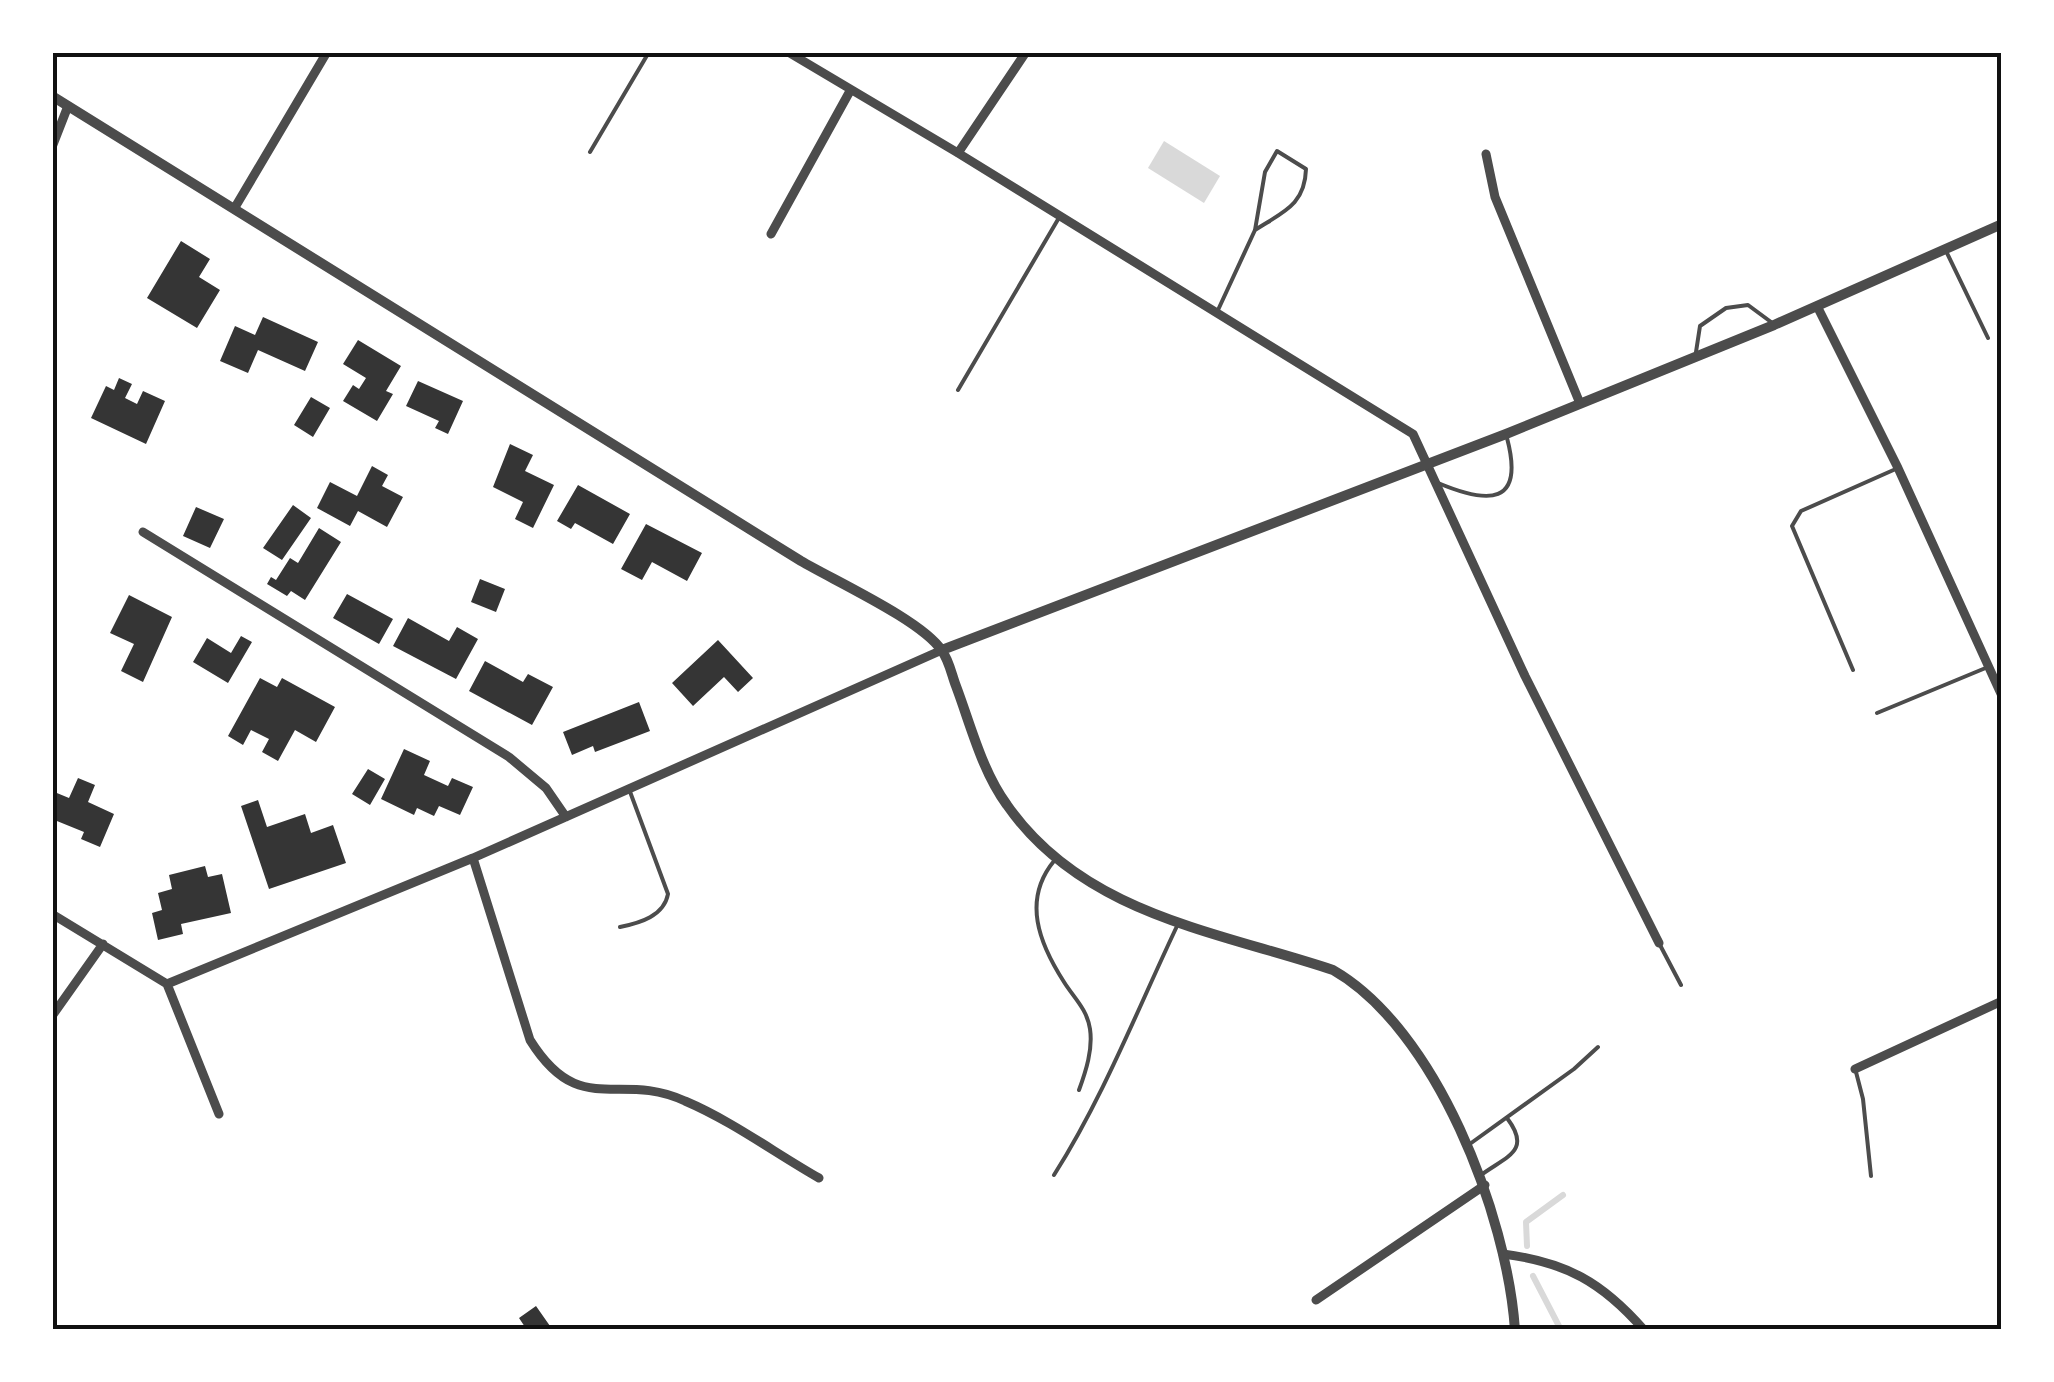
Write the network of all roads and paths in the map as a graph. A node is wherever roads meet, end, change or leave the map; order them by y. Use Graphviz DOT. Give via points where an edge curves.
graph roads {
  1 [pos="327,52"];
  2 [pos="649,52"];
  3 [pos="788,52"];
  4 [pos="1026,52"];
  5 [pos="850,91"];
  6 [pos="52,96"];
  7 [pos="68,106"];
  8 [pos="52,147"];
  9 [pos="590,152"];
  10 [pos="958,152"];
  11 [pos="1486,154"];
  12 [pos="234,209"];
  13 [pos="1060,216"];
  14 [pos="2002,224"];
  15 [pos="1255,230"];
  16 [pos="771,234"];
  17 [pos="1946,251"];
  18 [pos="1817,306"];
  19 [pos="1216,312"];
  20 [pos="1774,324"];
  21 [pos="1988,338"];
  22 [pos="1696,357"];
  23 [pos="958,390"];
  24 [pos="1579,402"];
  25 [pos="1506,434"];
  26 [pos="1426,462"];
  27 [pos="1898,468"];
  28 [pos="1433,481"];
  29 [pos="143,532"];
  30 [pos="942,650"];
  31 [pos="1988,667"];
  32 [pos="1853,670"];
  33 [pos="2002,696"];
  34 [pos="1877,713"];
  35 [pos="629,789"];
  36 [pos="566,817"];
  37 [pos="474,858"];
  38 [pos="1058,858"];
  39 [pos="52,914"];
  40 [pos="1178,924"];
  41 [pos="620,927"];
  42 [pos="1659,943"];
  43 [pos="103,944"];
  44 [pos="167,984"];
  45 [pos="1681,985"];
  46 [pos="2002,1001"];
  47 [pos="52,1016"];
  48 [pos="1598,1047"];
  49 [pos="1856,1069"];
  50 [pos="1079,1090"];
  51 [pos="220,1114"];
  52 [pos="1507,1118"];
  53 [pos="1467,1146"];
  54 [pos="1054,1174"];
  55 [pos="1871,1176"];
  56 [pos="819,1178"];
  57 [pos="1483,1180"];
  58 [pos="1503,1254"];
  59 [pos="1316,1300"];
  60 [pos="1515,1330"];
  61 [pos="1644,1330"];
  1 -- 12 [label="street"];
  2 -- 9 [label="lane"];
  3 -- 5 [label="street"];
  4 -- 10 [label="street"];
  5 -- 10 [label="street"];
  5 -- 16 [label="street"];
  6 -- 7 [label="street"];
  7 -- 8 [label="street"];
  7 -- 12 [label="street"];
  10 -- 13 [label="street"];
  11 -- 24 [label="street" via="1495,198"];
  12 -- 30 [label="street" via="918,629"];
  13 -- 19 [label="street"];
  13 -- 23 [label="lane"];
  14 -- 17 [label="street"];
  15 -- 15 [label="lane" via="1265,172 1277,151 1306,169 1305,190"];
  15 -- 19 [label="lane"];
  17 -- 18 [label="street"];
  17 -- 21 [label="lane"];
  18 -- 20 [label="street"];
  18 -- 27 [label="street"];
  19 -- 26 [label="street" via="1412,434"];
  20 -- 22 [label="street"];
  20 -- 22 [label="lane" via="1748,305 1726,308 1700,326"];
  22 -- 24 [label="street"];
  24 -- 25 [label="street"];
  25 -- 26 [label="street"];
  25 -- 28 [label="lane" via="1514,467 1499,494 1486,498"];
  26 -- 28 [label="street"];
  26 -- 30 [label="street"];
  27 -- 31 [label="street"];
  27 -- 32 [label="lane" via="1801,511 1792,526"];
  28 -- 42 [label="street"];
  29 -- 36 [label="street" via="509,756 546,788"];
  30 -- 35 [label="street"];
  30 -- 38 [label="street" via="990,777 1007,806"];
  31 -- 33 [label="street"];
  31 -- 34 [label="lane"];
  35 -- 36 [label="street"];
  35 -- 41 [label="lane" via="668,901 643,922"];
  36 -- 37 [label="street"];
  37 -- 44 [label="street"];
  37 -- 56 [label="street" via="530,1040 546,1065 579,1086 644,1089 688,1102"];
  38 -- 40 [label="street" via="1088,884"];
  38 -- 50 [label="lane" via="1042,876 1036,924 1090,1028"];
  39 -- 43 [label="street"];
  40 -- 53 [label="street" via="1333,970 1358,984 1399,1026"];
  40 -- 54 [label="lane" via="1086,1121"];
  42 -- 45 [label="lane"];
  43 -- 44 [label="street"];
  43 -- 47 [label="street"];
  44 -- 51 [label="street"];
  46 -- 49 [label="street"];
  48 -- 52 [label="lane"];
  49 -- 55 [label="lane"];
  52 -- 53 [label="lane"];
  52 -- 57 [label="lane" via="1520,1141"];
  53 -- 57 [label="street"];
  57 -- 58 [label="street"];
  57 -- 59 [label="street"];
  58 -- 60 [label="street"];
  58 -- 61 [label="street" via="1537,1258 1594,1282"];
}
